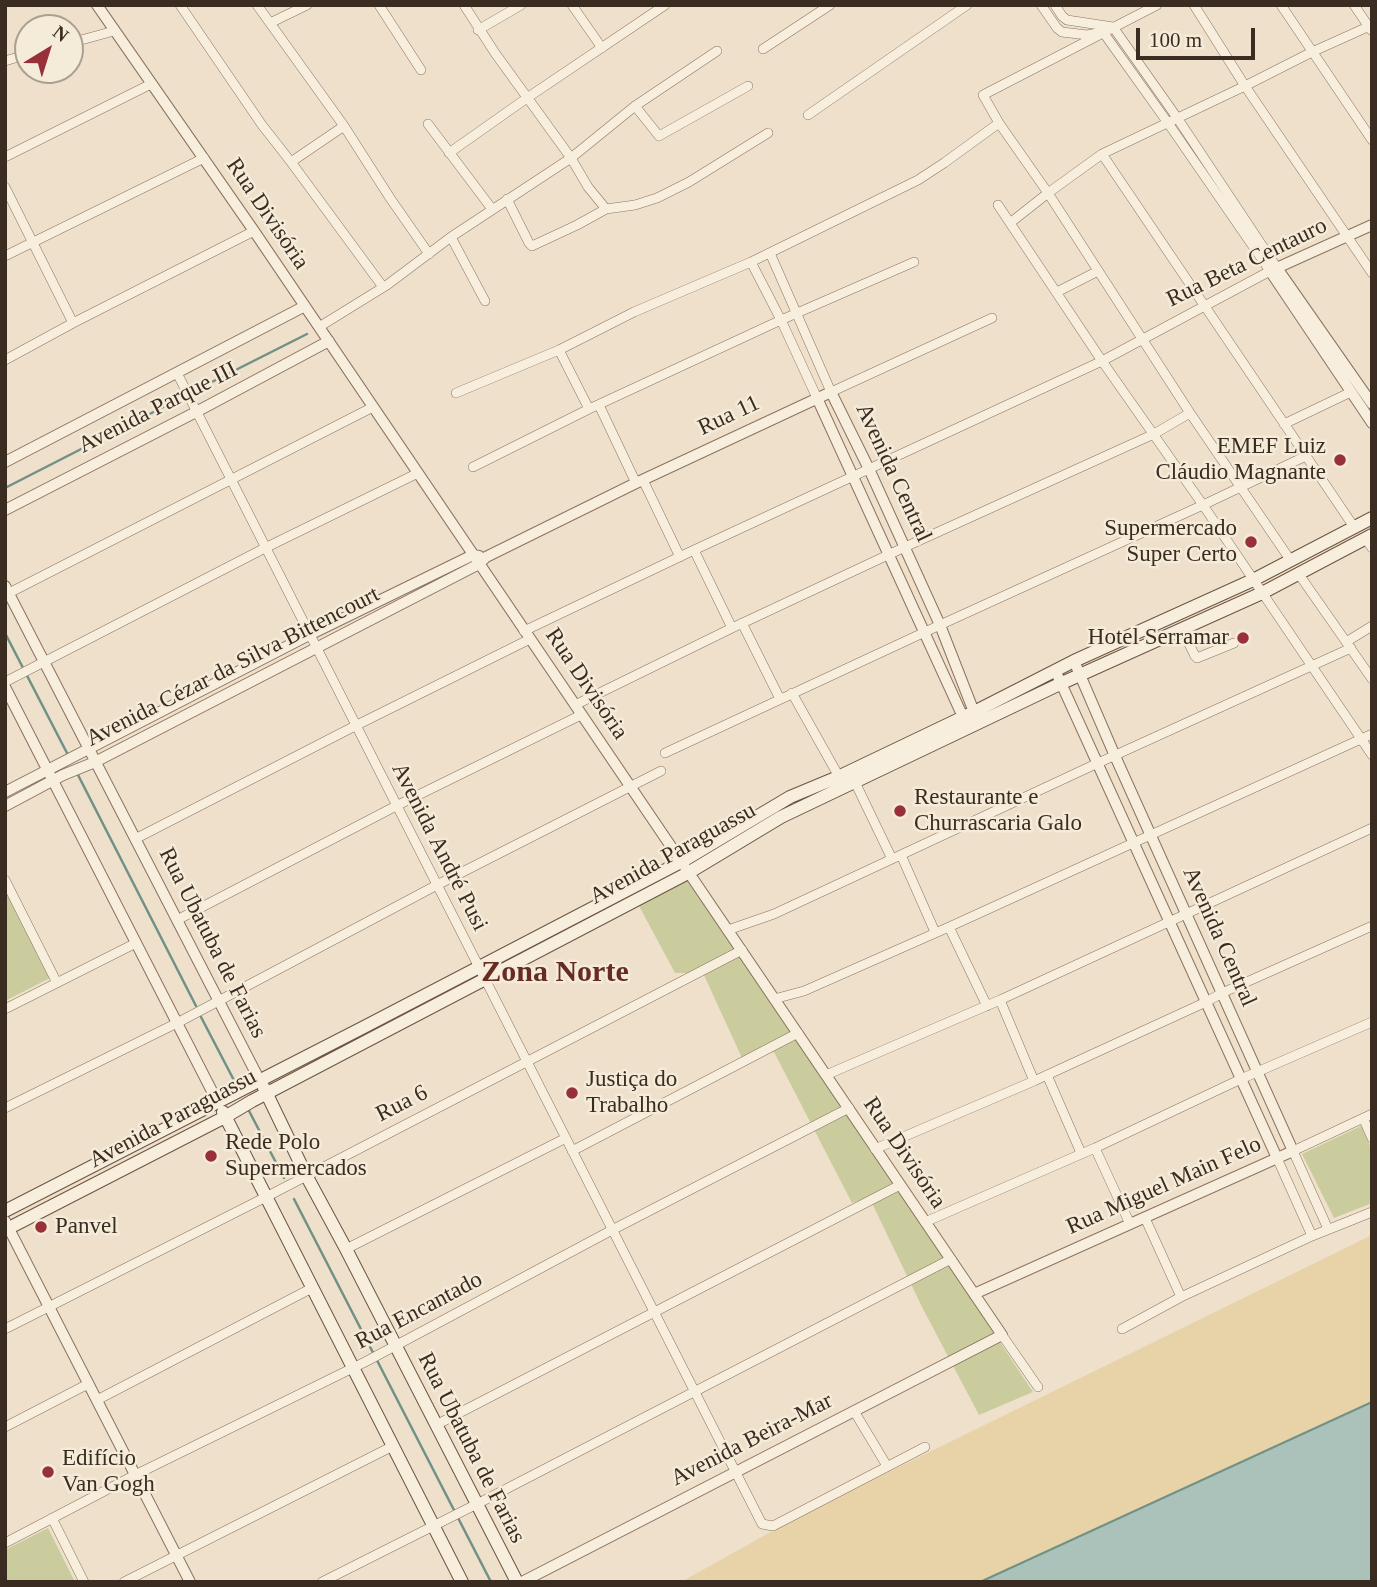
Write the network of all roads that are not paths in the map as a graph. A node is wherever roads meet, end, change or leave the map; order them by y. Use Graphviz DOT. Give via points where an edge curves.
graph roads {
  1 [pos="97,5"];
  2 [pos="180,5"];
  3 [pos="257,5"];
  4 [pos="307,5"];
  5 [pos="379,5"];
  6 [pos="464,5"];
  7 [pos="521,5"];
  8 [pos="572,5"];
  9 [pos="665,5"];
  10 [pos="830,5"];
  11 [pos="967,5"];
  12 [pos="1041,5"];
  13 [pos="1055,5"];
  14 [pos="1157,5"];
  15 [pos="1194,5"];
  16 [pos="1281,5"];
  17 [pos="1354,5"];
  18 [pos="270,23"];
  19 [pos="1113,27"];
  20 [pos="1371,27"];
  21 [pos="478,30"];
  22 [pos="114,31"];
  23 [pos="1103,32"];
  24 [pos="84,39"];
  25 [pos="603,48"];
  26 [pos="763,49"];
  27 [pos="717,51"];
  28 [pos="1312,52"];
  29 [pos="421,71"];
  30 [pos="151,84"];
  31 [pos="748,86"];
  32 [pos="1245,86"];
  33 [pos="527,98"];
  34 [pos="635,106"];
  35 [pos="808,115"];
  36 [pos="1178,119"];
  37 [pos="999,123"];
  38 [pos="1168,123"];
  39 [pos="428,124"];
  40 [pos="344,126"];
  41 [pos="768,133"];
  42 [pos="1372,140"];
  43 [pos="449,153"];
  44 [pos="1102,154"];
  45 [pos="5,157"];
  46 [pos="204,158"];
  47 [pos="571,158"];
  48 [pos="291,162"];
  49 [pos="5,187"];
  50 [pos="1048,193"];
  51 [pos="507,199"];
  52 [pos="998,205"];
  53 [pos="492,209"];
  54 [pos="606,209"];
  55 [pos="1010,223"];
  56 [pos="1372,225"];
  57 [pos="254,231"];
  58 [pos="1348,236"];
  59 [pos="451,237"];
  60 [pos="33,242"];
  61 [pos="770,253"];
  62 [pos="429,254"];
  63 [pos="5,256"];
  64 [pos="751,262"];
  65 [pos="914,262"];
  66 [pos="1273,270"];
  67 [pos="1098,271"];
  68 [pos="1372,273"];
  69 [pos="383,287"];
  70 [pos="1057,292"];
  71 [pos="485,301"];
  72 [pos="1205,305"];
  73 [pos="305,306"];
  74 [pos="796,313"];
  75 [pos="992,318"];
  76 [pos="781,320"];
  77 [pos="73,324"];
  78 [pos="319,327"];
  79 [pos="1143,340"];
  80 [pos="329,341"];
  81 [pos="559,350"];
  82 [pos="5,360"];
  83 [pos="1102,361"];
  84 [pos="177,373"];
  85 [pos="831,392"];
  86 [pos="1351,392"];
  87 [pos="456,393"];
  88 [pos="817,398"];
  89 [pos="1372,404"];
  90 [pos="599,405"];
  91 [pos="373,407"];
  92 [pos="589,410"];
  93 [pos="196,412"];
  94 [pos="1190,413"];
  95 [pos="1372,423"];
  96 [pos="1284,424"];
  97 [pos="1154,434"];
  98 [pos="1306,456"];
  99 [pos="5,462"];
  100 [pos="473,467"];
  101 [pos="869,469"];
  102 [pos="418,473"];
  103 [pos="853,478"];
  104 [pos="230,480"];
  105 [pos="639,481"];
  106 [pos="1241,487"];
  107 [pos="1203,505"];
  108 [pos="5,510"];
  109 [pos="1372,518"];
  110 [pos="1354,527"];
  111 [pos="1370,541"];
  112 [pos="905,547"];
  113 [pos="265,548"];
  114 [pos="694,550"];
  115 [pos="888,555"];
  116 [pos="680,557"];
  117 [pos="479,558"];
  118 [pos="1291,561"];
  119 [pos="1298,573"];
  120 [pos="1253,580"];
  121 [pos="7,589"];
  122 [pos="1262,593"];
  123 [pos="742,623"];
  124 [pos="940,625"];
  125 [pos="1372,626"];
  126 [pos="732,628"];
  127 [pos="1182,629"];
  128 [pos="924,633"];
  129 [pos="309,635"];
  130 [pos="527,635"];
  131 [pos="1234,643"];
  132 [pos="1348,645"];
  133 [pos="316,648"];
  134 [pos="1074,661"];
  135 [pos="44,662"];
  136 [pos="1312,666"];
  137 [pos="1055,670"];
  138 [pos="1080,676"];
  139 [pos="1372,679"];
  140 [pos="7,683"];
  141 [pos="1062,683"];
  142 [pos="792,693"];
  143 [pos="780,699"];
  144 [pos="578,710"];
  145 [pos="969,714"];
  146 [pos="355,726"];
  147 [pos="1372,734"];
  148 [pos="1361,739"];
  149 [pos="85,751"];
  150 [pos="665,753"];
  151 [pos="1372,755"];
  152 [pos="1115,756"];
  153 [pos="95,762"];
  154 [pos="1098,763"];
  155 [pos="661,771"];
  156 [pos="55,774"];
  157 [pos="847,779"];
  158 [pos="630,786"];
  159 [pos="5,792"];
  160 [pos="5,806"];
  161 [pos="396,806"];
  162 [pos="1372,828"];
  163 [pos="1150,835"];
  164 [pos="135,839"];
  165 [pos="1134,842"];
  166 [pos="896,857"];
  167 [pos="685,867"];
  168 [pos="5,880"];
  169 [pos="437,886"];
  170 [pos="1186,913"];
  171 [pos="177,920"];
  172 [pos="1170,922"];
  173 [pos="1372,926"];
  174 [pos="949,927"];
  175 [pos="728,930"];
  176 [pos="935,932"];
  177 [pos="136,943"];
  178 [pos="742,950"];
  179 [pos="478,967"];
  180 [pos="485,980"];
  181 [pos="57,983"];
  182 [pos="1222,993"];
  183 [pos="774,999"];
  184 [pos="218,1000"];
  185 [pos="1000,1000"];
  186 [pos="1206,1002"];
  187 [pos="987,1006"];
  188 [pos="5,1009"];
  189 [pos="1372,1022"];
  190 [pos="177,1023"];
  191 [pos="798,1034"];
  192 [pos="526,1061"];
  193 [pos="1257,1072"];
  194 [pos="826,1075"];
  195 [pos="1047,1075"];
  196 [pos="1241,1079"];
  197 [pos="260,1081"];
  198 [pos="1034,1081"];
  199 [pos="267,1094"];
  200 [pos="223,1100"];
  201 [pos="5,1108"];
  202 [pos="849,1108"];
  203 [pos="230,1114"];
  204 [pos="1367,1116"];
  205 [pos="566,1138"];
  206 [pos="1372,1138"];
  207 [pos="1095,1148"];
  208 [pos="875,1149"];
  209 [pos="572,1151"];
  210 [pos="1293,1151"];
  211 [pos="1081,1153"];
  212 [pos="1277,1158"];
  213 [pos="306,1175"];
  214 [pos="900,1185"];
  215 [pos="266,1197"];
  216 [pos="5,1211"];
  217 [pos="1372,1212"];
  218 [pos="1145,1218"];
  219 [pos="925,1222"];
  220 [pos="1130,1224"];
  221 [pos="6,1227"];
  222 [pos="1328,1229"];
  223 [pos="612,1230"];
  224 [pos="1312,1236"];
  225 [pos="346,1249"];
  226 [pos="951,1259"];
  227 [pos="312,1288"];
  228 [pos="974,1294"];
  229 [pos="1181,1297"];
  230 [pos="49,1307"];
  231 [pos="654,1312"];
  232 [pos="5,1329"];
  233 [pos="1122,1329"];
  234 [pos="1002,1335"];
  235 [pos="390,1349"];
  236 [pos="353,1368"];
  237 [pos="88,1384"];
  238 [pos="1038,1387"];
  239 [pos="694,1390"];
  240 [pos="97,1400"];
  241 [pos="854,1411"];
  242 [pos="436,1424"];
  243 [pos="5,1427"];
  244 [pos="393,1446"];
  245 [pos="925,1447"];
  246 [pos="887,1466"];
  247 [pos="736,1472"];
  248 [pos="135,1475"];
  249 [pos="471,1507"];
  250 [pos="52,1518"];
  251 [pos="437,1524"];
  252 [pos="5,1543"];
  253 [pos="176,1556"];
  254 [pos="84,1582"];
  255 [pos="124,1582"];
  256 [pos="190,1582"];
  257 [pos="322,1582"];
  258 [pos="462,1582"];
  259 [pos="519,1582"];
  1 -- 22 [label="street, Rua Divisória"];
  2 -- 48 [label="street"];
  3 -- 18 [label="street"];
  4 -- 18 [label="street"];
  5 -- 29 [label="street"];
  6 -- 21 [label="street"];
  7 -- 21 [label="street"];
  8 -- 25 [label="street"];
  9 -- 25 [label="street"];
  10 -- 26 [label="street"];
  11 -- 35 [label="street"];
  12 -- 23 [label="street" via="1062,32 1087,36"];
  13 -- 19 [label="street" via="1067,20"];
  14 -- 19 [label="street"];
  15 -- 32 [label="street"];
  16 -- 28 [label="street"];
  17 -- 20 [label="street"];
  18 -- 40 [label="street"];
  19 -- 23 [label="street"];
  19 -- 36 [label="street"];
  20 -- 28 [label="street"];
  21 -- 33 [label="street"];
  22 -- 24 [label="street"];
  22 -- 30 [label="street, Rua Divisória"];
  23 -- 37 [label="street" via="983,95"];
  23 -- 38 [label="street"];
  25 -- 33 [label="street"];
  27 -- 34 [label="street"];
  28 -- 32 [label="street"];
  28 -- 42 [label="street"];
  30 -- 45 [label="street"];
  30 -- 46 [label="street, Rua Divisória"];
  31 -- 34 [label="street" via="659,136"];
  32 -- 36 [label="street"];
  32 -- 58 [label="street"];
  33 -- 43 [label="street"];
  33 -- 47 [label="street"];
  34 -- 47 [label="street"];
  36 -- 38 [label="street"];
  36 -- 66 [label="street"];
  37 -- 50 [label="street"];
  37 -- 61 [label="street" via="918,180"];
  38 -- 44 [label="street"];
  38 -- 66 [label="street"];
  39 -- 43 [label="street"];
  40 -- 48 [label="street"];
  40 -- 62 [label="street"];
  41 -- 54 [label="street" via="657,198"];
  43 -- 53 [label="street"];
  44 -- 50 [label="street"];
  44 -- 72 [label="street"];
  46 -- 57 [label="street, Rua Divisória"];
  46 -- 60 [label="street"];
  47 -- 51 [label="street"];
  47 -- 54 [label="street"];
  48 -- 69 [label="street"];
  49 -- 60 [label="street"];
  50 -- 55 [label="street"];
  50 -- 67 [label="street"];
  51 -- 53 [label="street"];
  51 -- 54 [label="street" via="532,246"];
  52 -- 55 [label="street"];
  53 -- 59 [label="street"];
  55 -- 70 [label="street"];
  56 -- 58 [label="street, Rua Beta Centauro"];
  57 -- 73 [label="street, Rua Divisória"];
  57 -- 77 [label="street"];
  58 -- 66 [label="street, Rua Beta Centauro"];
  58 -- 68 [label="street"];
  59 -- 62 [label="street"];
  59 -- 71 [label="street"];
  60 -- 63 [label="street"];
  60 -- 77 [label="street"];
  61 -- 64 [label="street"];
  61 -- 74 [label="street, Avenida Central"];
  62 -- 69 [label="street"];
  64 -- 76 [label="street, Avenida Central"];
  64 -- 81 [label="street"];
  65 -- 74 [label="street"];
  66 -- 72 [label="street, Rua Beta Centauro"];
  66 -- 86 [label="street"];
  66 -- 89 [label="street"];
  67 -- 70 [label="street"];
  67 -- 79 [label="street"];
  69 -- 78 [label="street"];
  70 -- 83 [label="street"];
  72 -- 79 [label="street, Rua Beta Centauro"];
  72 -- 96 [label="street"];
  73 -- 78 [label="street, Rua Divisória"];
  73 -- 84 [label="street, Avenida Parque III"];
  74 -- 76 [label="street"];
  74 -- 85 [label="street, Avenida Central"];
  75 -- 85 [label="street, Rua 11"];
  76 -- 88 [label="street, Avenida Central"];
  76 -- 90 [label="street"];
  77 -- 82 [label="street"];
  78 -- 80 [label="street, Rua Divisória"];
  79 -- 83 [label="street, Rua Beta Centauro"];
  79 -- 94 [label="street"];
  80 -- 91 [label="street, Rua Divisória"];
  80 -- 93 [label="street, Avenida Parque III"];
  81 -- 87 [label="street"];
  81 -- 92 [label="street"];
  83 -- 97 [label="street"];
  83 -- 101 [label="street, Rua Beta Centauro"];
  84 -- 93 [label="street, Avenida André Pusi"];
  84 -- 99 [label="street, Avenida Parque III"];
  85 -- 88 [label="street, Rua 11"];
  85 -- 101 [label="street, Avenida Central"];
  86 -- 95 [label="street"];
  86 -- 96 [label="street"];
  88 -- 103 [label="street, Avenida Central"];
  88 -- 105 [label="street, Rua 11"];
  90 -- 92 [label="street"];
  90 -- 105 [label="street"];
  91 -- 102 [label="street, Rua Divisória"];
  91 -- 104 [label="street"];
  92 -- 100 [label="street"];
  93 -- 104 [label="street, Avenida André Pusi"];
  93 -- 108 [label="street, Avenida Parque III"];
  94 -- 97 [label="street"];
  94 -- 106 [label="street"];
  96 -- 98 [label="street"];
  97 -- 107 [label="street"];
  97 -- 112 [label="street"];
  98 -- 106 [label="street"];
  98 -- 110 [label="street"];
  101 -- 103 [label="street, Rua Beta Centauro"];
  101 -- 112 [label="street, Avenida Central"];
  102 -- 113 [label="street"];
  102 -- 117 [label="street, Rua Divisória"];
  103 -- 114 [label="street, Rua Beta Centauro"];
  103 -- 115 [label="street, Avenida Central"];
  104 -- 113 [label="street, Avenida André Pusi"];
  104 -- 121 [label="street"];
  105 -- 116 [label="street"];
  105 -- 117 [label="street, Rua 11"];
  106 -- 107 [label="street"];
  106 -- 118 [label="street"];
  107 -- 120 [label="street"];
  107 -- 124 [label="street"];
  109 -- 110 [label="main road, Avenida Paraguassu"];
  110 -- 118 [label="main road, Avenida Paraguassu"];
  111 -- 119 [label="main road, Avenida Paraguassu"];
  112 -- 115 [label="street"];
  112 -- 124 [label="street, Avenida Central"];
  113 -- 129 [label="street, Avenida André Pusi"];
  113 -- 135 [label="street"];
  114 -- 116 [label="street, Rua Beta Centauro"];
  114 -- 126 [label="street"];
  115 -- 123 [label="street"];
  115 -- 128 [label="street, Avenida Central"];
  116 -- 130 [label="street, Rua Beta Centauro"];
  117 -- 129 [label="street, Avenida Cézar da Silva Bittencourt"];
  117 -- 130 [label="street, Rua Divisória"];
  117 -- 133 [label="street, Avenida Cézar da Silva Bittencourt"];
  118 -- 120 [label="main road, Avenida Paraguassu"];
  119 -- 122 [label="main road, Avenida Paraguassu"];
  119 -- 132 [label="street"];
  120 -- 122 [label="street"];
  120 -- 134 [label="main road, Avenida Paraguassu"];
  121 -- 135 [label="street, Rua Ubatuba de Farias"];
  122 -- 127 [label="main road, Avenida Paraguassu"];
  122 -- 136 [label="street"];
  123 -- 126 [label="street"];
  123 -- 143 [label="street"];
  124 -- 128 [label="street"];
  124 -- 145 [label="street, Avenida Central"];
  125 -- 132 [label="street"];
  126 -- 144 [label="street"];
  127 -- 131 [label="street" via="1197,658"];
  127 -- 138 [label="main road, Avenida Paraguassu"];
  128 -- 142 [label="street"];
  128 -- 145 [label="street, Avenida Central"];
  129 -- 133 [label="street, Avenida André Pusi"];
  129 -- 149 [label="street, Avenida Cézar da Silva Bittencourt"];
  130 -- 144 [label="street, Rua Divisória"];
  130 -- 146 [label="street, Rua Beta Centauro"];
  132 -- 136 [label="street"];
  132 -- 139 [label="street"];
  133 -- 146 [label="street, Avenida André Pusi"];
  133 -- 153 [label="street, Avenida Cézar da Silva Bittencourt"];
  134 -- 137 [label="main road, Avenida Paraguassu"];
  134 -- 138 [label="street, Avenida Central"];
  135 -- 140 [label="street"];
  135 -- 149 [label="street, Rua Ubatuba de Farias"];
  136 -- 148 [label="street"];
  136 -- 152 [label="street"];
  137 -- 141 [label="street, Avenida Central"];
  137 -- 145 [label="main road, Avenida Paraguassu"];
  138 -- 141 [label="main road, Avenida Paraguassu"];
  138 -- 152 [label="street, Avenida Central"];
  140 -- 156 [label="street"];
  141 -- 154 [label="street, Avenida Central"];
  141 -- 157 [label="main road, Avenida Paraguassu"];
  142 -- 143 [label="street"];
  142 -- 157 [label="street"];
  143 -- 150 [label="street"];
  144 -- 158 [label="street, Rua Divisória"];
  144 -- 161 [label="street"];
  145 -- 157 [label="main road, Avenida Paraguassu"];
  146 -- 161 [label="street, Avenida André Pusi"];
  146 -- 164 [label="street, Rua Beta Centauro"];
  147 -- 148 [label="street"];
  148 -- 151 [label="street"];
  148 -- 163 [label="street"];
  149 -- 153 [label="street, Rua Ubatuba de Farias"];
  149 -- 156 [label="street, Avenida Cézar da Silva Bittencourt"];
  152 -- 154 [label="street"];
  152 -- 163 [label="street, Avenida Central"];
  153 -- 156 [label="street, Avenida Cézar da Silva Bittencourt"];
  153 -- 164 [label="street, Rua Ubatuba de Farias"];
  154 -- 165 [label="street, Avenida Central"];
  154 -- 166 [label="street"];
  155 -- 158 [label="street"];
  156 -- 159 [label="street, Avenida Cézar da Silva Bittencourt"];
  156 -- 160 [label="street, Avenida Cézar da Silva Bittencourt"];
  156 -- 177 [label="street"];
  157 -- 166 [label="street"];
  157 -- 167 [label="main road, Avenida Paraguassu"];
  158 -- 167 [label="street, Rua Divisória"];
  158 -- 169 [label="street"];
  161 -- 169 [label="street, Avenida André Pusi"];
  161 -- 171 [label="street"];
  162 -- 170 [label="street"];
  163 -- 165 [label="street"];
  163 -- 170 [label="street, Avenida Central"];
  164 -- 171 [label="street, Rua Ubatuba de Farias"];
  165 -- 172 [label="street, Avenida Central"];
  165 -- 174 [label="street"];
  166 -- 175 [label="street" via="774,914"];
  166 -- 176 [label="street"];
  167 -- 175 [label="street, Rua Divisória"];
  167 -- 179 [label="main road, Avenida Paraguassu"];
  167 -- 180 [label="main road, Avenida Paraguassu"];
  168 -- 181 [label="street"];
  169 -- 179 [label="street, Avenida André Pusi"];
  169 -- 184 [label="street"];
  170 -- 172 [label="street"];
  170 -- 182 [label="street, Avenida Central"];
  171 -- 184 [label="street, Rua Ubatuba de Farias"];
  172 -- 185 [label="street"];
  172 -- 186 [label="street, Avenida Central"];
  173 -- 182 [label="street"];
  174 -- 176 [label="street"];
  174 -- 187 [label="street"];
  175 -- 178 [label="street, Rua Divisória"];
  176 -- 183 [label="street" via="804,991"];
  177 -- 181 [label="street"];
  177 -- 190 [label="street"];
  178 -- 183 [label="street, Rua Divisória"];
  178 -- 192 [label="street, Rua 6"];
  179 -- 180 [label="street, Avenida André Pusi"];
  179 -- 197 [label="main road, Avenida Paraguassu"];
  180 -- 192 [label="street, Avenida André Pusi"];
  180 -- 199 [label="main road, Avenida Paraguassu"];
  181 -- 188 [label="street"];
  182 -- 186 [label="street"];
  182 -- 193 [label="street, Avenida Central"];
  183 -- 191 [label="street, Rua Divisória"];
  184 -- 190 [label="street"];
  184 -- 197 [label="street, Rua Ubatuba de Farias"];
  185 -- 187 [label="street"];
  185 -- 198 [label="street"];
  186 -- 195 [label="street"];
  186 -- 196 [label="street, Avenida Central"];
  187 -- 194 [label="street"];
  189 -- 193 [label="street"];
  190 -- 200 [label="street"];
  190 -- 201 [label="street"];
  191 -- 194 [label="street, Rua Divisória"];
  191 -- 209 [label="street"];
  192 -- 205 [label="street, Avenida André Pusi"];
  192 -- 213 [label="street, Rua 6"];
  193 -- 196 [label="street"];
  193 -- 210 [label="street, Avenida Central"];
  194 -- 202 [label="street, Rua Divisória"];
  195 -- 198 [label="street"];
  195 -- 211 [label="street"];
  196 -- 207 [label="street"];
  196 -- 212 [label="street, Avenida Central"];
  197 -- 199 [label="main road, Rua Ubatuba de Farias"];
  197 -- 200 [label="main road, Avenida Paraguassu"];
  198 -- 208 [label="street"];
  199 -- 203 [label="main road, Avenida Paraguassu"];
  199 -- 213 [label="main road, Rua Ubatuba de Farias"];
  200 -- 203 [label="main road"];
  200 -- 216 [label="main road, Avenida Paraguassu"];
  202 -- 208 [label="street, Rua Divisória"];
  202 -- 223 [label="street, Rua Encantado"];
  203 -- 215 [label="main road"];
  203 -- 221 [label="main road, Avenida Paraguassu"];
  204 -- 206 [label="street"];
  204 -- 210 [label="street, Rua Miguel Main Felo"];
  205 -- 209 [label="street, Avenida André Pusi"];
  205 -- 225 [label="street"];
  207 -- 211 [label="street"];
  207 -- 220 [label="street"];
  208 -- 214 [label="street, Rua Divisória"];
  209 -- 223 [label="street, Avenida André Pusi"];
  210 -- 212 [label="street, Rua Miguel Main Felo"];
  210 -- 222 [label="street, Avenida Central"];
  211 -- 219 [label="street"];
  212 -- 218 [label="street, Rua Miguel Main Felo"];
  212 -- 224 [label="street, Avenida Central"];
  213 -- 215 [label="street, Rua 6"];
  213 -- 225 [label="main road, Rua Ubatuba de Farias"];
  214 -- 219 [label="street, Rua Divisória"];
  214 -- 231 [label="street"];
  215 -- 227 [label="main road"];
  215 -- 230 [label="street, Rua 6"];
  217 -- 222 [label="street"];
  218 -- 220 [label="street, Rua Miguel Main Felo"];
  218 -- 229 [label="street"];
  219 -- 226 [label="street, Rua Divisória"];
  220 -- 228 [label="street, Rua Miguel Main Felo"];
  221 -- 230 [label="street"];
  222 -- 224 [label="street"];
  223 -- 231 [label="street, Avenida André Pusi"];
  223 -- 235 [label="street, Rua Encantado"];
  224 -- 229 [label="street"];
  225 -- 235 [label="main road, Rua Ubatuba de Farias"];
  226 -- 228 [label="street, Rua Divisória"];
  226 -- 239 [label="street"];
  227 -- 236 [label="main road"];
  227 -- 240 [label="street"];
  228 -- 234 [label="street, Rua Divisória"];
  229 -- 233 [label="street"];
  230 -- 232 [label="street, Rua 6"];
  230 -- 237 [label="street"];
  231 -- 239 [label="street, Avenida André Pusi"];
  231 -- 242 [label="street"];
  234 -- 238 [label="street, Rua Divisória"];
  234 -- 241 [label="street, Avenida Beira-Mar"];
  235 -- 236 [label="street, Rua Encantado"];
  235 -- 242 [label="main road, Rua Ubatuba de Farias"];
  236 -- 244 [label="main road"];
  236 -- 248 [label="street, Rua Encantado"];
  237 -- 240 [label="street"];
  237 -- 243 [label="street"];
  239 -- 247 [label="street, Avenida André Pusi"];
  239 -- 249 [label="street"];
  240 -- 248 [label="street"];
  241 -- 246 [label="street"];
  241 -- 247 [label="street, Avenida Beira-Mar"];
  242 -- 249 [label="main road, Rua Ubatuba de Farias"];
  244 -- 251 [label="main road"];
  244 -- 253 [label="street"];
  245 -- 246 [label="street"];
  246 -- 247 [label="street, Avenida André Pusi" via="773,1526 762,1524"];
  247 -- 259 [label="street, Avenida Beira-Mar"];
  248 -- 250 [label="street, Rua Encantado"];
  248 -- 253 [label="street"];
  249 -- 251 [label="street"];
  249 -- 259 [label="main road, Rua Ubatuba de Farias"];
  250 -- 252 [label="street, Rua Encantado"];
  250 -- 254 [label="street"];
  251 -- 257 [label="street"];
  251 -- 258 [label="main road"];
  253 -- 255 [label="street"];
  253 -- 256 [label="street"];
}
